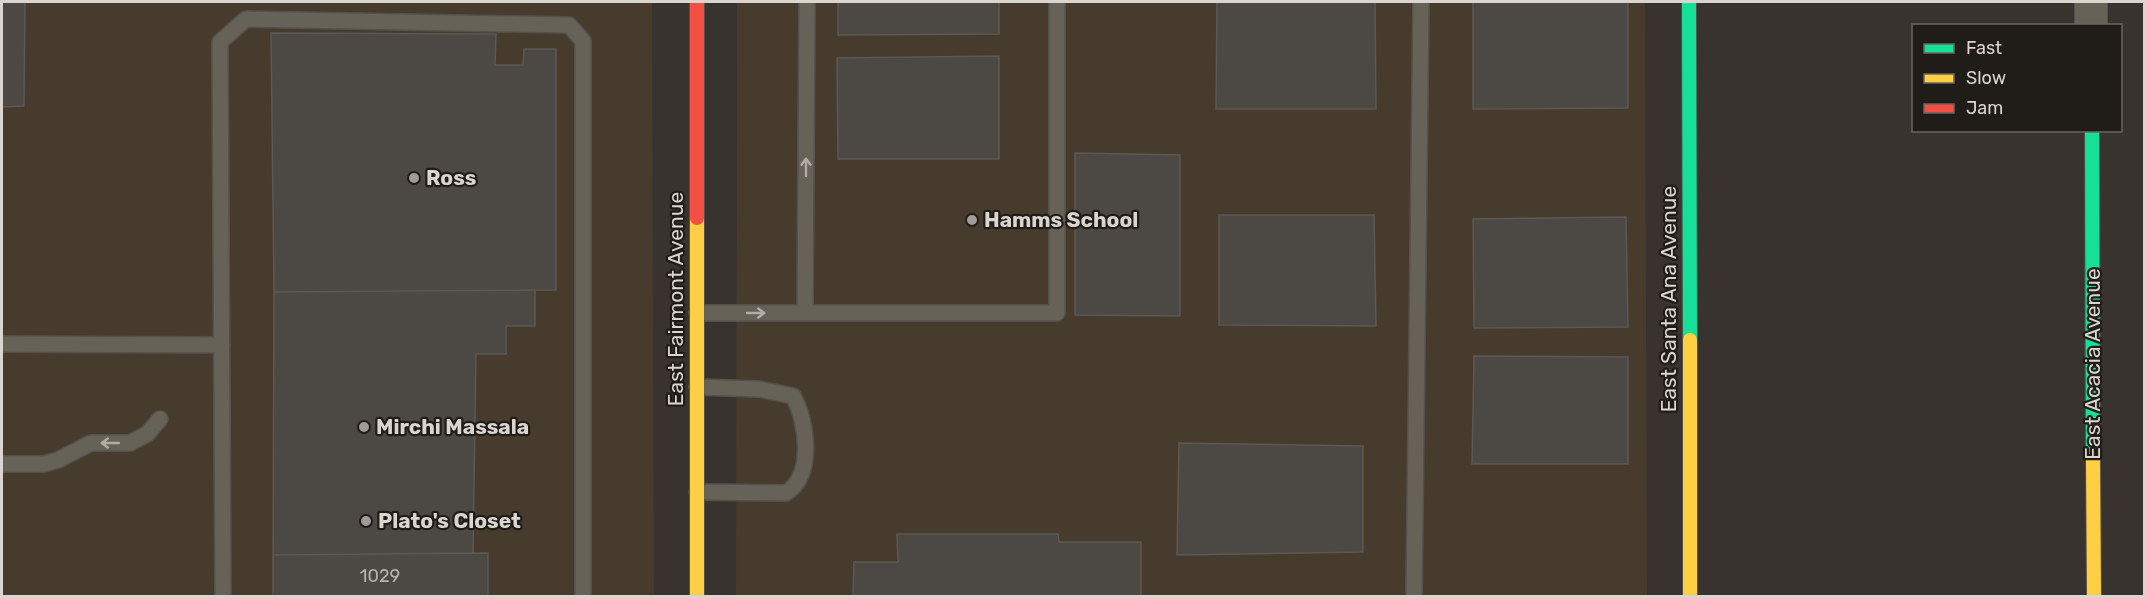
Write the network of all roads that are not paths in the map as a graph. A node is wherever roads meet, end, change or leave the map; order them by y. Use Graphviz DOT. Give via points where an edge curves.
graph roads {
  1 [pos="697,2"];
  2 [pos="807,2"];
  3 [pos="1057,2"];
  4 [pos="1421,2"];
  5 [pos="1689,2"];
  6 [pos="2091,2"];
  7 [pos="2091,24"];
  8 [pos="2092,132"];
  9 [pos="697,313"];
  10 [pos="805,313"];
  11 [pos="2,344"];
  12 [pos="222,345"];
  13 [pos="697,387"];
  14 [pos="160,419"];
  15 [pos="2,464"];
  16 [pos="697,492"];
  17 [pos="223,597"];
  18 [pos="583,597"];
  19 [pos="697,597"];
  20 [pos="1414,597"];
  21 [pos="1690,597"];
  22 [pos="2094,597"];
  1 -- 9 [label="street, East Fairmont Avenue"];
  10 -- 2 [label="lane, one-way"];
  3 -- 10 [label="lane" via="1057,313"];
  4 -- 20 [label="lane"];
  5 -- 21 [label="street, East Santa Ana Avenue"];
  6 -- 7 [label="street"];
  8 -- 22 [label="street, East Acacia Avenue"];
  9 -- 10 [label="lane, one-way"];
  9 -- 13 [label="street, East Fairmont Avenue"];
  11 -- 12 [label="lane"];
  12 -- 17 [label="lane"];
  12 -- 18 [label="lane" via="220,42 246,19 569,25 583,41"];
  13 -- 16 [label="street, East Fairmont Avenue"];
  13 -- 16 [label="lane" via="759,389 793,396 800,408 805,447 800,477 786,493"];
  14 -- 15 [label="lane, one-way" via="147,434 130,443 91,443 44,464"];
  16 -- 19 [label="street, East Fairmont Avenue"];
}
